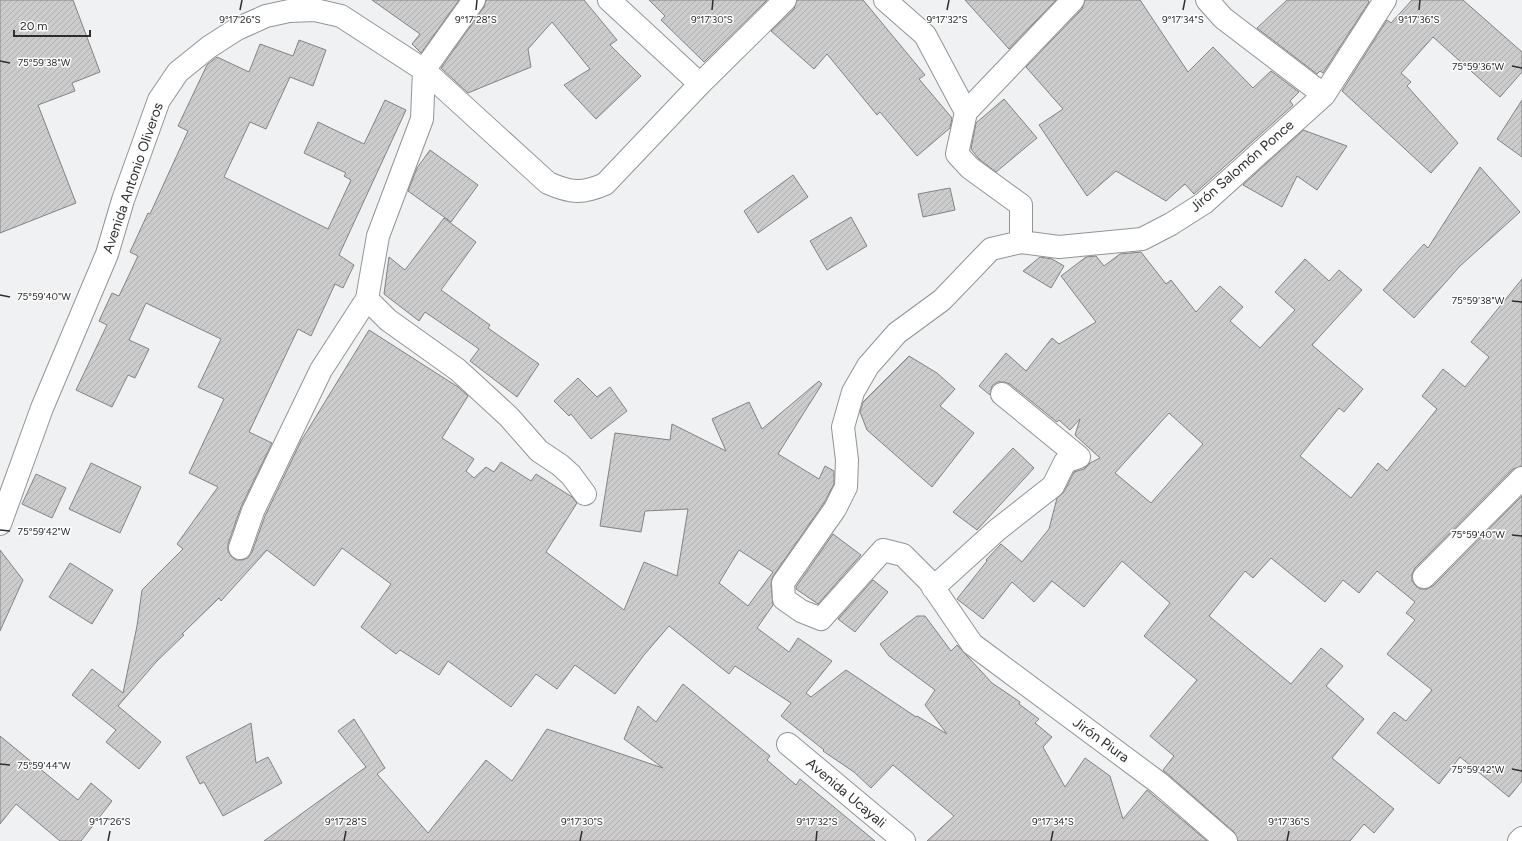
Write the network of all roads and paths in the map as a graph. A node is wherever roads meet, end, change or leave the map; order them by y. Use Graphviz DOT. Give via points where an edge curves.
graph roads {
  1 [pos="474,0"];
  2 [pos="609,0"];
  3 [pos="785,0"];
  4 [pos="884,0"];
  5 [pos="1073,0"];
  6 [pos="1207,0"];
  7 [pos="1386,0"];
  8 [pos="269,8"];
  9 [pos="424,70"];
  10 [pos="700,84"];
  11 [pos="1324,95"];
  12 [pos="966,112"];
  13 [pos="1021,242"];
  14 [pos="367,299"];
  15 [pos="1002,394"];
  16 [pos="1519,487"];
  17 [pos="585,494"];
  18 [pos="0,524"];
  19 [pos="240,548"];
  20 [pos="1424,577"];
  21 [pos="933,588"];
  22 [pos="788,744"];
  23 [pos="1522,838"];
  24 [pos="904,841"];
  25 [pos="1226,841"];
  26 [pos="1519,841"];
  1 -- 9 [label="street"];
  2 -- 10 [label="street"];
  3 -- 10 [label="street, Avenida Antonio Oliveros"];
  4 -- 12 [label="street" via="925,35"];
  5 -- 12 [label="street"];
  6 -- 11 [label="street" via="1223,18"];
  7 -- 11 [label="street, Jirón Salomón Ponce"];
  8 -- 9 [label="street, Avenida Antonio Oliveros" via="289,11 315,10 341,16"];
  8 -- 18 [label="street, Avenida Antonio Oliveros" via="178,72 159,100 123,200 107,254 42,408"];
  9 -- 10 [label="street, Avenida Antonio Oliveros" via="548,184 567,191 588,192 605,184"];
  9 -- 14 [label="street" via="422,119 378,236"];
  11 -- 13 [label="street, Jirón Salomón Ponce" via="1204,203 1142,239 1059,247"];
  12 -- 13 [label="street" via="958,154 970,168 1021,205"];
  13 -- 21 [label="street, Jirón Piura" via="991,249 942,300 897,333 868,366 853,392 843,427 847,460 846,487 835,509 783,584 784,599 801,611 821,619 883,550 903,554"];
  14 -- 17 [label="street" via="388,320 458,370 509,418 539,451 571,475"];
  14 -- 19 [label="street" via="321,370 253,510"];
  15 -- 21 [label="street" via="1079,457 1064,462 1053,486 997,530"];
  16 -- 20 [label="street"];
  21 -- 25 [label="street, Jirón Piura" via="972,644 1159,783"];
  22 -- 24 [label="street, Avenida Ucayali"];
  23 -- 26 [label="street"];
}
